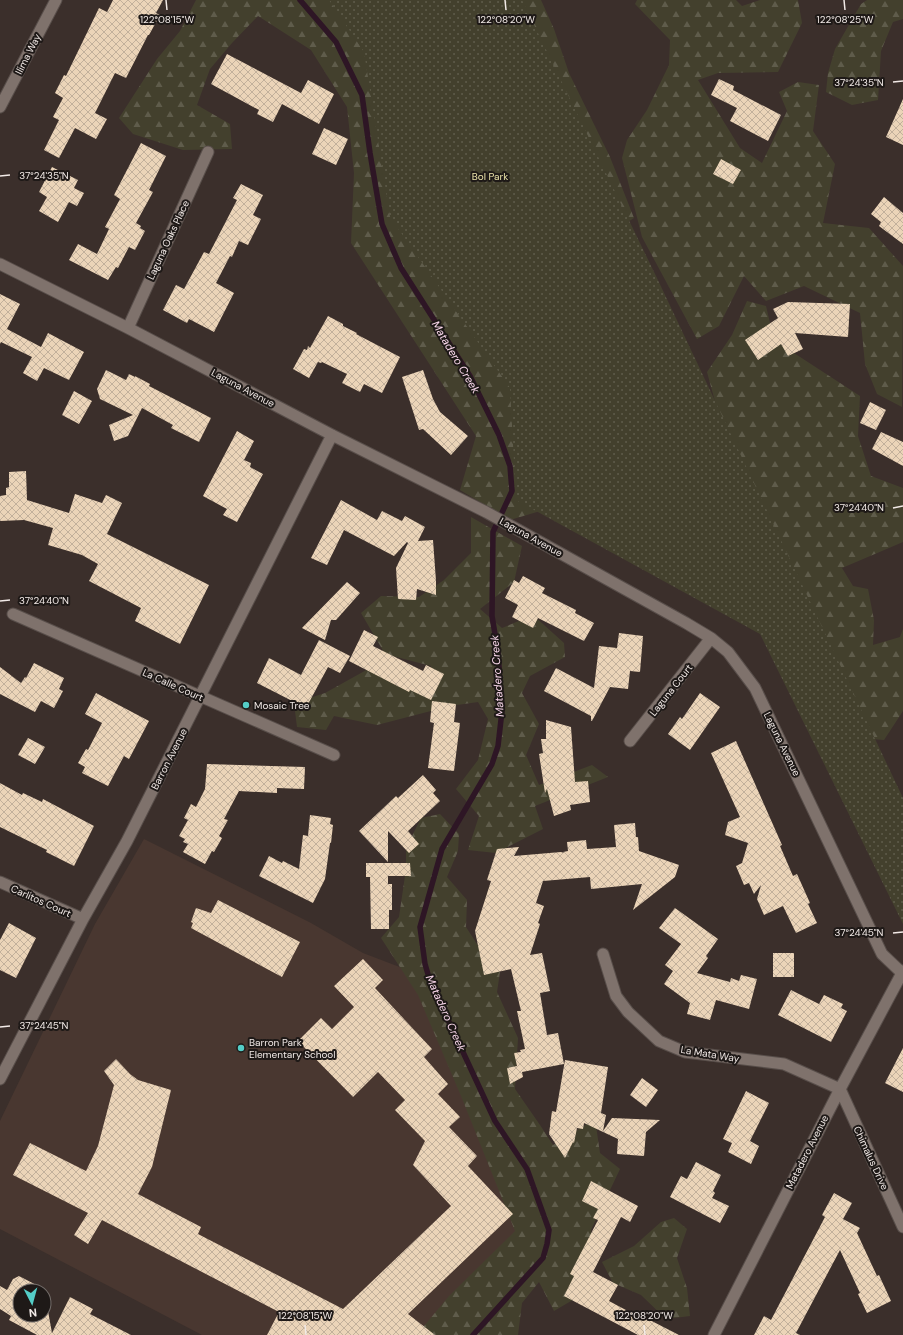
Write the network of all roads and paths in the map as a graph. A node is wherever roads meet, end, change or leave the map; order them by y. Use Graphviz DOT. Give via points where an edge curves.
graph roads {
  1 [pos="56,0"];
  2 [pos="0,107"];
  3 [pos="208,152"];
  4 [pos="0,264"];
  5 [pos="128,328"];
  6 [pos="332,434"];
  7 [pos="13,614"];
  8 [pos="711,638"];
  9 [pos="200,696"];
  10 [pos="630,741"];
  11 [pos="334,755"];
  12 [pos="0,882"];
  13 [pos="83,919"];
  14 [pos="603,954"];
  15 [pos="902,972"];
  16 [pos="0,1079"];
  17 [pos="840,1089"];
  18 [pos="903,1227"];
  19 [pos="714,1335"];
  1 -- 2 [label="street, Ilima Way"];
  3 -- 5 [label="street, Laguna Oaks Place"];
  4 -- 5 [label="street, Laguna Avenue"];
  5 -- 6 [label="street, Laguna Avenue"];
  6 -- 8 [label="street, Laguna Avenue" via="486,512"];
  6 -- 9 [label="street, Barron Avenue"];
  7 -- 9 [label="street, La Calle Court"];
  8 -- 10 [label="street, Laguna Court"];
  8 -- 15 [label="street, Laguna Avenue" via="728,652 755,688 882,954"];
  9 -- 11 [label="street, La Calle Court"];
  9 -- 13 [label="street, Barron Avenue" via="127,841"];
  12 -- 13 [label="street, Carlitos Court"];
  13 -- 16 [label="street, Barron Avenue"];
  14 -- 17 [label="street, La Mata Way" via="616,996 628,1012 660,1040 685,1052 784,1064"];
  15 -- 17 [label="street, Matadero Avenue"];
  17 -- 18 [label="street, Chimalus Drive"];
  17 -- 19 [label="street, Matadero Avenue"];
}
